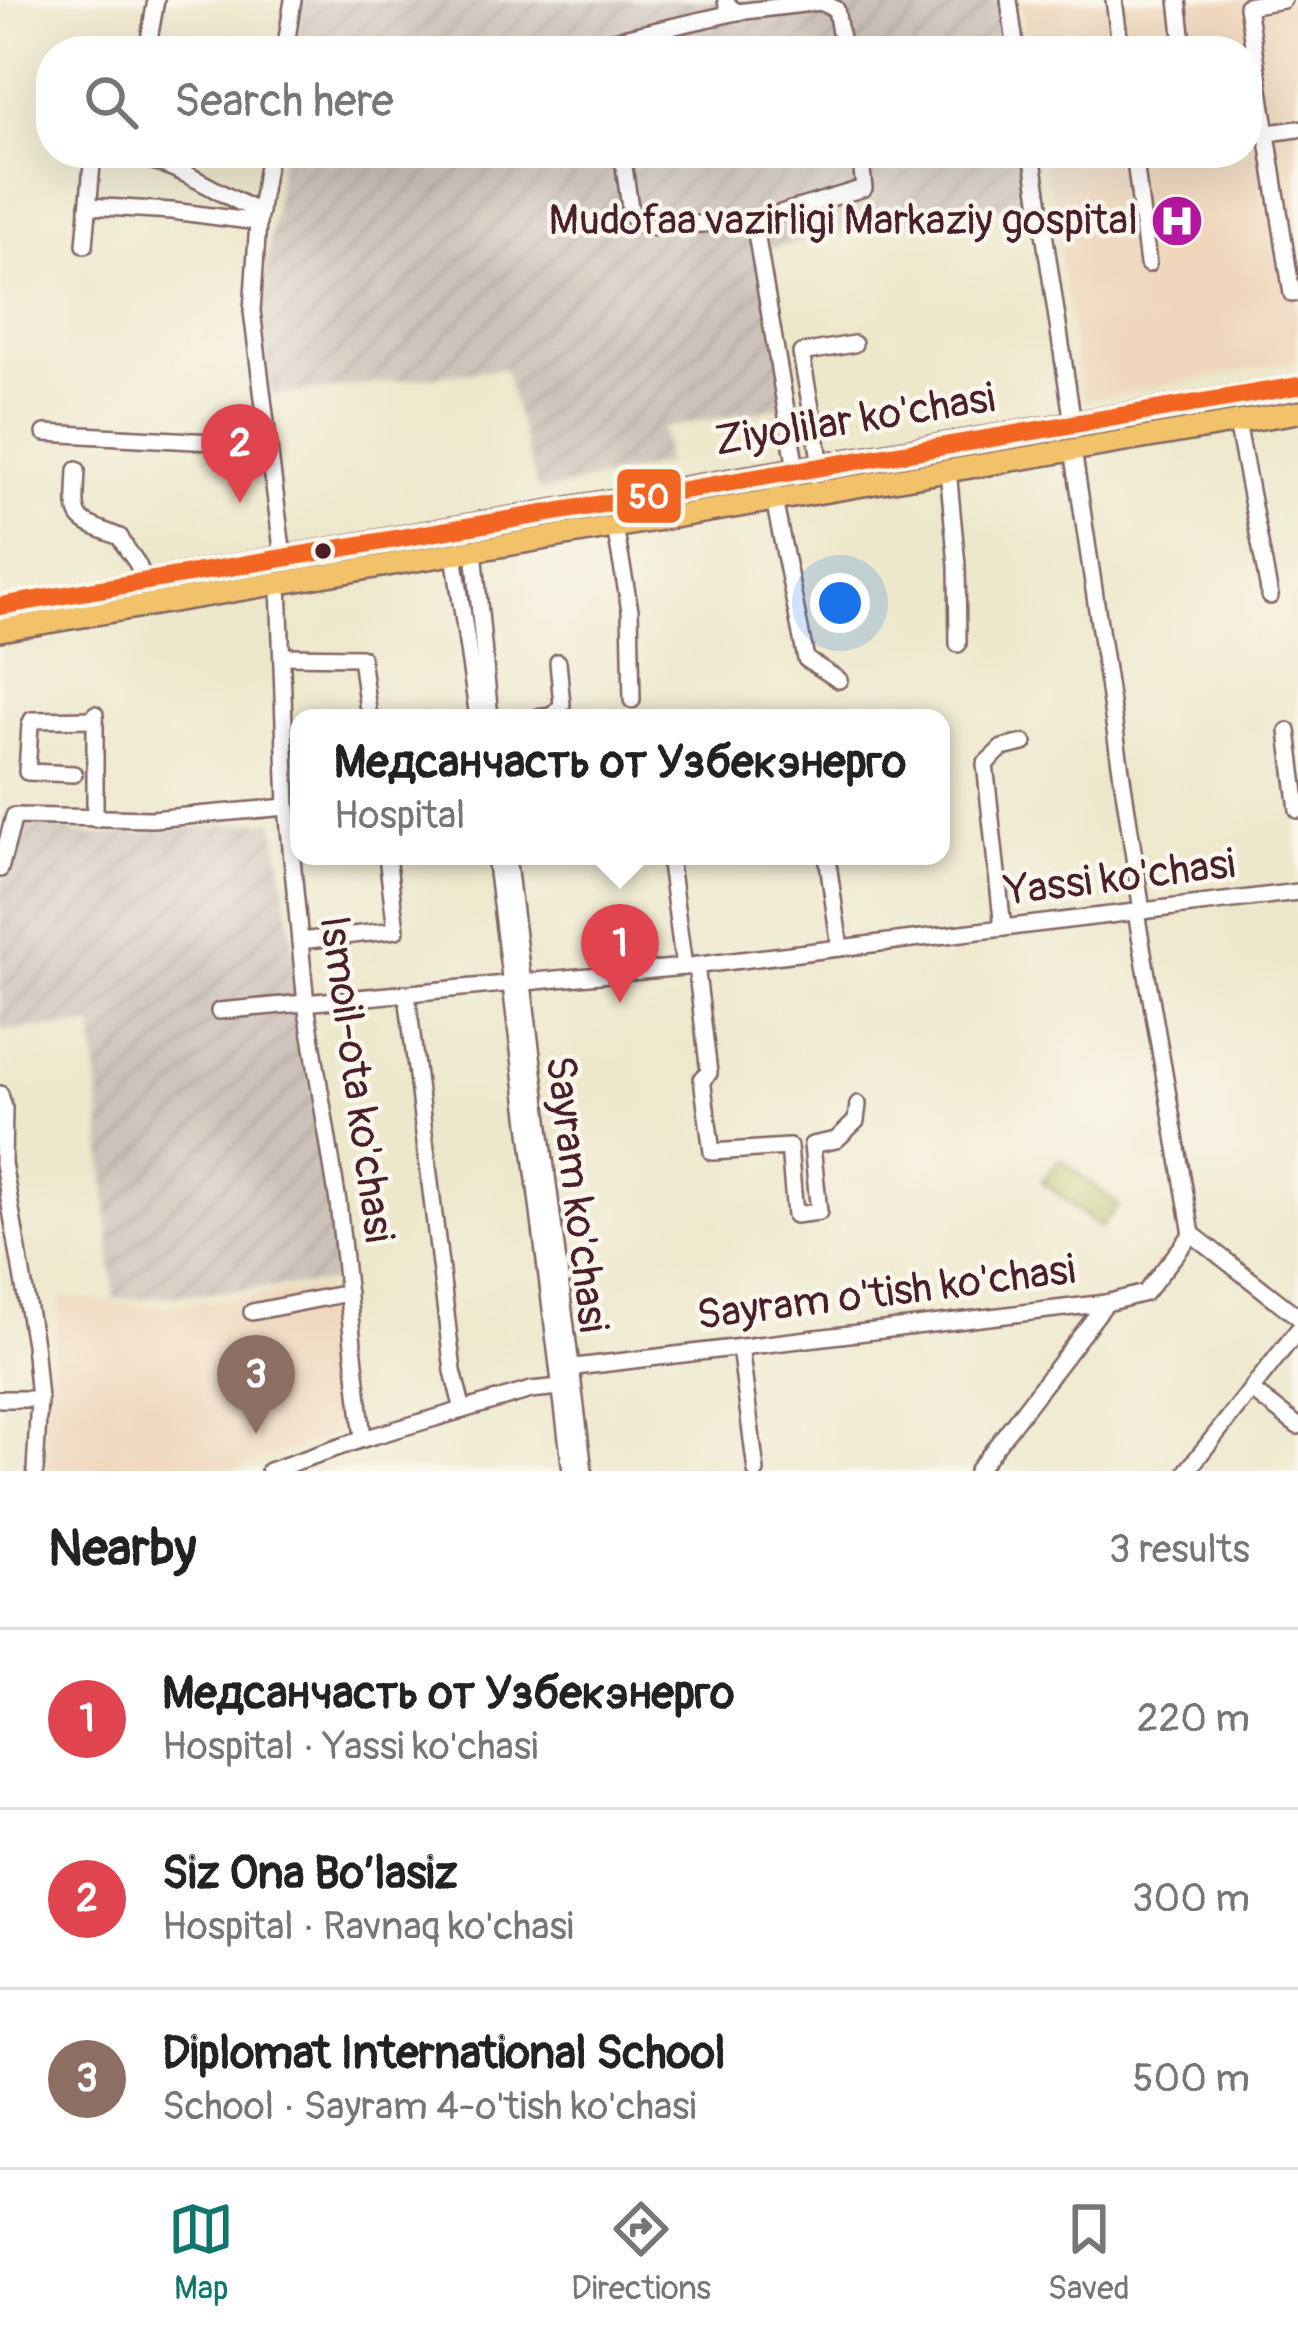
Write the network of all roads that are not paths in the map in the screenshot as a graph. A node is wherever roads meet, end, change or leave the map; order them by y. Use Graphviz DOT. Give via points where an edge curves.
graph roads {
  1 [pos="156,0"];
  2 [pos="292,0"];
  3 [pos="1009,0"];
  4 [pos="1114,0"];
  5 [pos="1178,0"];
  6 [pos="1283,0"];
  7 [pos="732,6"];
  8 [pos="150,36"];
  9 [pos="287,36"];
  10 [pos="638,36"];
  11 [pos="840,36"];
  12 [pos="1014,36"];
  13 [pos="1118,36"];
  14 [pos="1182,36"];
  15 [pos="1251,36"];
  16 [pos="1262,106"];
  17 [pos="1298,129"];
  18 [pos="1266,133"];
  19 [pos="1262,134"];
  20 [pos="92,168"];
  21 [pos="176,168"];
  22 [pos="267,168"];
  23 [pos="624,168"];
  24 [pos="862,168"];
  25 [pos="1034,168"];
  26 [pos="1136,168"];
  27 [pos="88,206"];
  28 [pos="259,217"];
  29 [pos="754,221"];
  30 [pos="85,245"];
  31 [pos="1148,264"];
  32 [pos="1298,293"];
  33 [pos="854,344"];
  34 [pos="1298,386"];
  35 [pos="1180,407"];
  36 [pos="1298,412"];
  37 [pos="1238,422"];
  38 [pos="1073,424"];
  39 [pos="1184,430"];
  40 [pos="45,433"];
  41 [pos="269,445"];
  42 [pos="1073,449"];
  43 [pos="821,464"];
  44 [pos="796,469"];
  45 [pos="77,470"];
  46 [pos="948,470"];
  47 [pos="801,495"];
  48 [pos="773,500"];
  49 [pos="615,526"];
  50 [pos="461,527"];
  51 [pos="464,552"];
  52 [pos="283,557"];
  53 [pos="143,581"];
  54 [pos="279,583"];
  55 [pos="1270,596"];
  56 [pos="0,606"];
  57 [pos="0,630"];
  58 [pos="958,644"];
  59 [pos="282,656"];
  60 [pos="558,662"];
  61 [pos="838,680"];
  62 [pos="632,700"];
  63 [pos="368,709"];
  64 [pos="477,709"];
  65 [pos="489,709"];
  66 [pos="558,709"];
  67 [pos="1288,731"];
  68 [pos="1024,743"];
  69 [pos="74,774"];
  70 [pos="287,807"];
  71 [pos="1298,810"];
  72 [pos="95,819"];
  73 [pos="290,838"];
  74 [pos="293,865"];
  75 [pos="388,865"];
  76 [pos="497,865"];
  77 [pos="508,865"];
  78 [pos="672,865"];
  79 [pos="828,865"];
  80 [pos="0,869"];
  81 [pos="1298,892"];
  82 [pos="1139,912"];
  83 [pos="1003,928"];
  84 [pos="300,941"];
  85 [pos="840,948"];
  86 [pos="690,966"];
  87 [pos="517,983"];
  88 [pos="406,994"];
  89 [pos="306,1004"];
  90 [pos="219,1011"];
  91 [pos="0,1094"];
  92 [pos="858,1104"];
  93 [pos="812,1145"];
  94 [pos="788,1148"];
  95 [pos="1192,1234"];
  96 [pos="348,1293"];
  97 [pos="1106,1303"];
  98 [pos="252,1312"];
  99 [pos="1298,1317"];
  100 [pos="1298,1330"];
  101 [pos="740,1347"];
  102 [pos="565,1368"];
  103 [pos="567,1386"];
  104 [pos="1251,1390"];
  105 [pos="0,1399"];
  106 [pos="39,1399"];
  107 [pos="463,1410"];
  108 [pos="1298,1426"];
  109 [pos="363,1439"];
  110 [pos="35,1471"];
  111 [pos="268,1471"];
  112 [pos="572,1471"];
  113 [pos="584,1471"];
  114 [pos="756,1471"];
  115 [pos="977,1471"];
  116 [pos="1187,1471"];
  1 -- 8 [label="street"];
  2 -- 9 [label="street"];
  3 -- 12 [label="street"];
  4 -- 13 [label="street"];
  5 -- 14 [label="street"];
  6 -- 15 [label="street" via="1247,6"];
  7 -- 10 [label="street"];
  7 -- 11 [label="street" via="820,2 836,9"];
  16 -- 18 [label="street"];
  17 -- 18 [label="street"];
  18 -- 19 [label="street"];
  18 -- 32 [label="street" via="1292,294"];
  20 -- 27 [label="street"];
  21 -- 28 [label="street"];
  22 -- 28 [label="street"];
  23 -- 29 [label="street" via="636,224"];
  24 -- 29 [label="street" via="864,188"];
  25 -- 38 [label="street"];
  26 -- 31 [label="street"];
  27 -- 28 [label="street"];
  27 -- 30 [label="street"];
  28 -- 41 [label="street" via="252,311"];
  29 -- 44 [label="street"];
  33 -- 43 [label="street" via="801,353"];
  34 -- 35 [label="main road, Ziyolilar ko'chasi"];
  35 -- 38 [label="main road, Ziyolilar ko'chasi"];
  35 -- 39 [label="main road"];
  36 -- 37 [label="main road, Ziyolilar ko'chasi"];
  37 -- 39 [label="main road, Ziyolilar ko'chasi"];
  37 -- 55 [label="street"];
  38 -- 43 [label="main road, Ziyolilar ko'chasi"];
  39 -- 42 [label="main road, Ziyolilar ko'chasi"];
  40 -- 41 [label="street"];
  41 -- 52 [label="street"];
  42 -- 46 [label="main road, Ziyolilar ko'chasi"];
  42 -- 82 [label="street"];
  43 -- 44 [label="main road, Ziyolilar ko'chasi"];
  44 -- 47 [label="main road"];
  44 -- 50 [label="main road, Ziyolilar ko'chasi"];
  45 -- 53 [label="street" via="75,512 119,537"];
  46 -- 47 [label="main road, Ziyolilar ko'chasi"];
  46 -- 58 [label="street"];
  47 -- 48 [label="main road, Ziyolilar ko'chasi"];
  48 -- 49 [label="main road, Ziyolilar ko'chasi"];
  48 -- 61 [label="street" via="806,659"];
  49 -- 51 [label="main road, Ziyolilar ko'chasi"];
  49 -- 62 [label="street" via="630,610"];
  50 -- 51 [label="main road"];
  50 -- 52 [label="main road, Ziyolilar ko'chasi"];
  51 -- 54 [label="main road, Ziyolilar ko'chasi"];
  51 -- 64 [label="street"];
  51 -- 65 [label="street"];
  52 -- 53 [label="main road, Ziyolilar ko'chasi"];
  53 -- 56 [label="main road, Ziyolilar ko'chasi"];
  54 -- 57 [label="main road, Ziyolilar ko'chasi"];
  54 -- 59 [label="street, Ismoil-ota ko'chasi"];
  59 -- 63 [label="street" via="361,657"];
  59 -- 70 [label="street, Ismoil-ota ko'chasi"];
  60 -- 66 [label="street"];
  67 -- 71 [label="street"];
  68 -- 83 [label="street" via="1002,748 986,764"];
  69 -- 72 [label="street" via="27,772 32,720 95,715"];
  70 -- 72 [label="street"];
  70 -- 73 [label="street, Ismoil-ota ko'chasi"];
  72 -- 80 [label="street" via="14,815"];
  74 -- 84 [label="street, Ismoil-ota ko'chasi"];
  75 -- 84 [label="street" via="396,930"];
  76 -- 87 [label="street, Sayram ko'chasi"];
  77 -- 87 [label="street, Sayram ko'chasi"];
  78 -- 86 [label="street"];
  79 -- 85 [label="street"];
  81 -- 82 [label="street, Yassi ko'chasi"];
  82 -- 83 [label="street, Yassi ko'chasi"];
  82 -- 95 [label="street"];
  83 -- 85 [label="street, Yassi ko'chasi"];
  84 -- 89 [label="street, Ismoil-ota ko'chasi"];
  85 -- 86 [label="street, Yassi ko'chasi"];
  86 -- 87 [label="street, Yassi ko'chasi"];
  86 -- 94 [label="street" via="709,1073 703,1079 712,1152"];
  87 -- 88 [label="street, Yassi ko'chasi"];
  87 -- 102 [label="street, Sayram ko'chasi"];
  88 -- 89 [label="street, Yassi ko'chasi"];
  88 -- 107 [label="street"];
  89 -- 90 [label="street, Yassi ko'chasi"];
  89 -- 96 [label="street, Ismoil-ota ko'chasi"];
  91 -- 106 [label="street"];
  92 -- 93 [label="street" via="856,1121 836,1139"];
  93 -- 94 [label="street"];
  93 -- 94 [label="street" via="819,1212 796,1215"];
  95 -- 97 [label="street, Sayram o'tish ko'chasi" via="1145,1293"];
  95 -- 99 [label="street"];
  96 -- 98 [label="street"];
  96 -- 109 [label="street, Ismoil-ota ko'chasi"];
  97 -- 101 [label="street, Sayram o'tish ko'chasi"];
  97 -- 115 [label="street"];
  100 -- 104 [label="street"];
  101 -- 102 [label="street, Sayram o'tish ko'chasi"];
  101 -- 114 [label="street"];
  102 -- 103 [label="street, Sayram ko'chasi"];
  103 -- 107 [label="street"];
  103 -- 112 [label="street, Sayram ko'chasi"];
  103 -- 113 [label="street, Sayram ko'chasi"];
  104 -- 108 [label="street"];
  104 -- 116 [label="street"];
  105 -- 106 [label="street"];
  106 -- 110 [label="street"];
  107 -- 109 [label="street"];
  109 -- 111 [label="street"];
}
